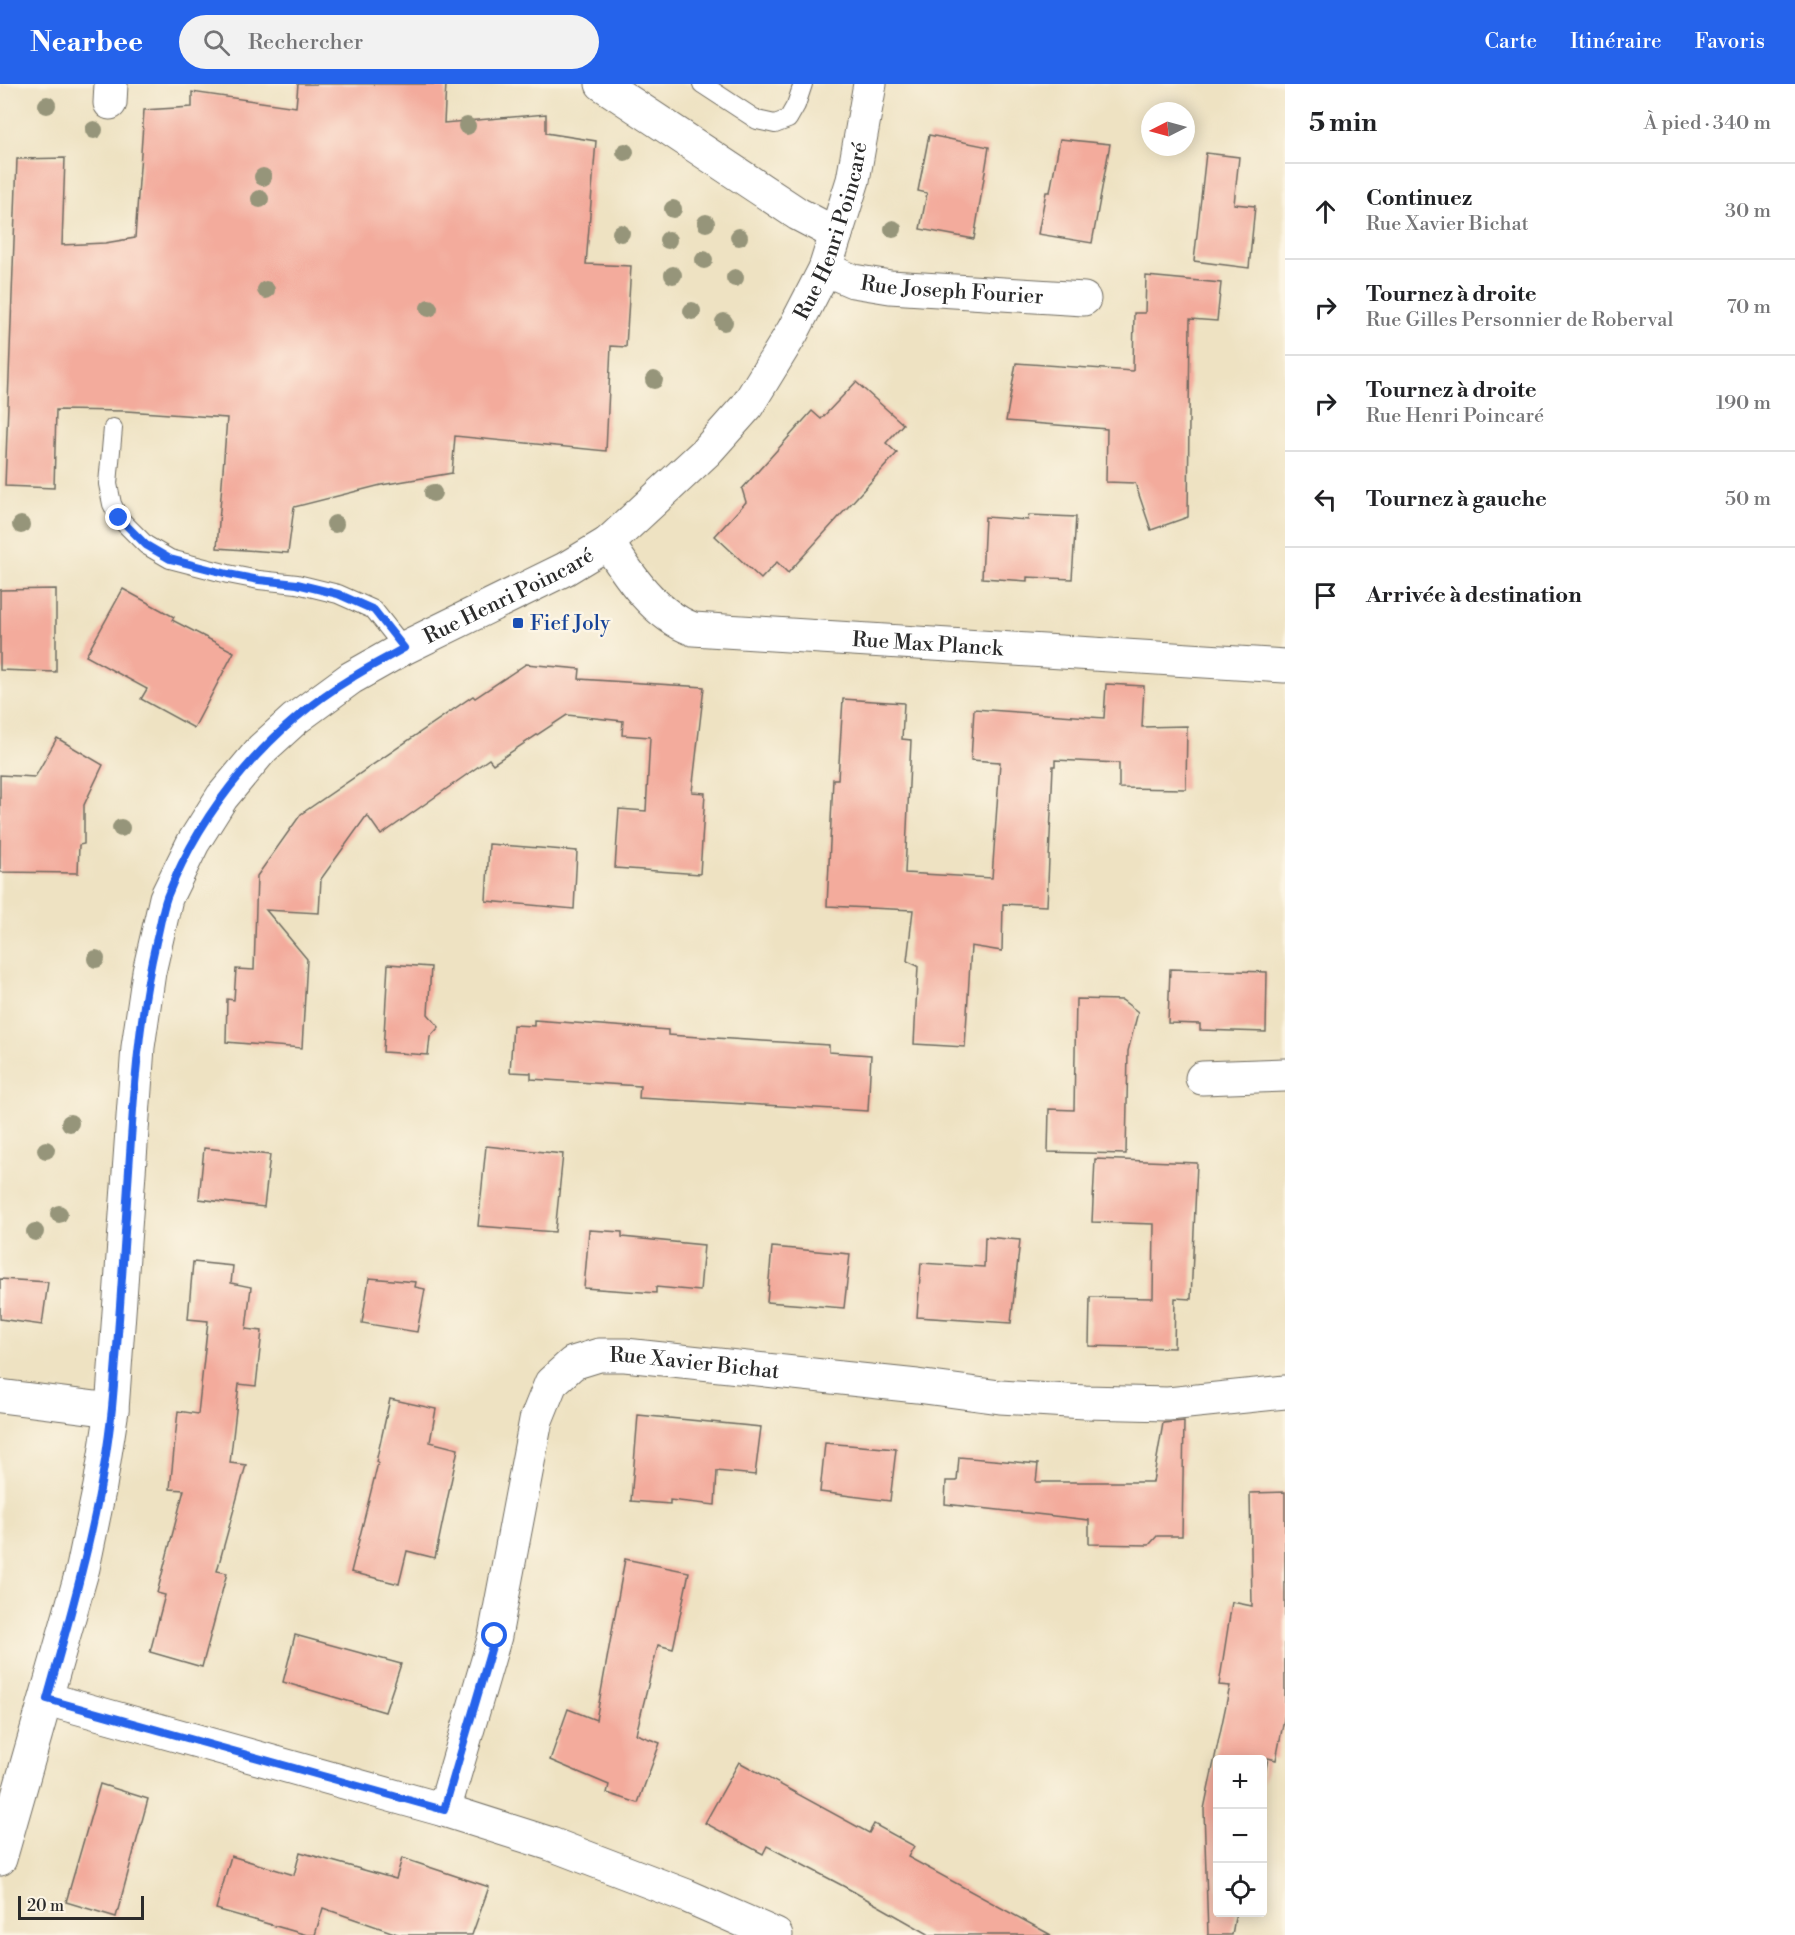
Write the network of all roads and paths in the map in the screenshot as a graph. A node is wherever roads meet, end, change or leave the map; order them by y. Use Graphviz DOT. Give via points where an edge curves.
graph roads {
  1 [pos="602,84"];
  2 [pos="702,84"];
  3 [pos="803,84"];
  4 [pos="870,84"];
  5 [pos="836,234"];
  6 [pos="825,269"];
  7 [pos="1084,299"];
  8 [pos="113,428"];
  9 [pos="608,543"];
  10 [pos="404,648"];
  11 [pos="1285,666"];
  12 [pos="1285,1075"];
  13 [pos="1202,1078"];
  14 [pos="1285,1392"];
  15 [pos="0,1396"];
  16 [pos="112,1410"];
  17 [pos="47,1699"];
  18 [pos="444,1810"];
  19 [pos="0,1859"];
  20 [pos="776,1935"];
  1 -- 5 [label="street" via="798,214"];
  2 -- 3 [label="lane" via="757,120 775,124 788,119"];
  4 -- 5 [label="street, Rue Henri Poincaré" via="853,180"];
  5 -- 6 [label="street, Rue Henri Poincaré"];
  6 -- 7 [label="street, Rue Joseph Fourier" via="853,280 890,287"];
  6 -- 9 [label="street, Rue Henri Poincaré" via="747,406 706,452"];
  8 -- 10 [label="lane" via="108,484 112,504 119,518 146,545 170,559 211,570 338,594 374,610"];
  9 -- 10 [label="street, Rue Henri Poincaré" via="565,569"];
  9 -- 11 [label="street, Rue Max Planck" via="632,579 662,610 693,629"];
  10 -- 16 [label="street, Rue Henri Poincaré" via="351,678 262,749 222,798 193,843 166,898 149,972 138,1047"];
  12 -- 13 [label="street"];
  14 -- 18 [label="street, Rue Xavier Bichat" via="1168,1404 1085,1402 1000,1397 625,1355 599,1355 573,1363 551,1383 536,1420 495,1636"];
  15 -- 16 [label="street"];
  16 -- 17 [label="street, Rue Henri Poincaré" via="83,1568"];
  17 -- 18 [label="street"];
  17 -- 19 [label="street, Rue Henri Poincaré"];
  18 -- 20 [label="street" via="551,1844"];
}
